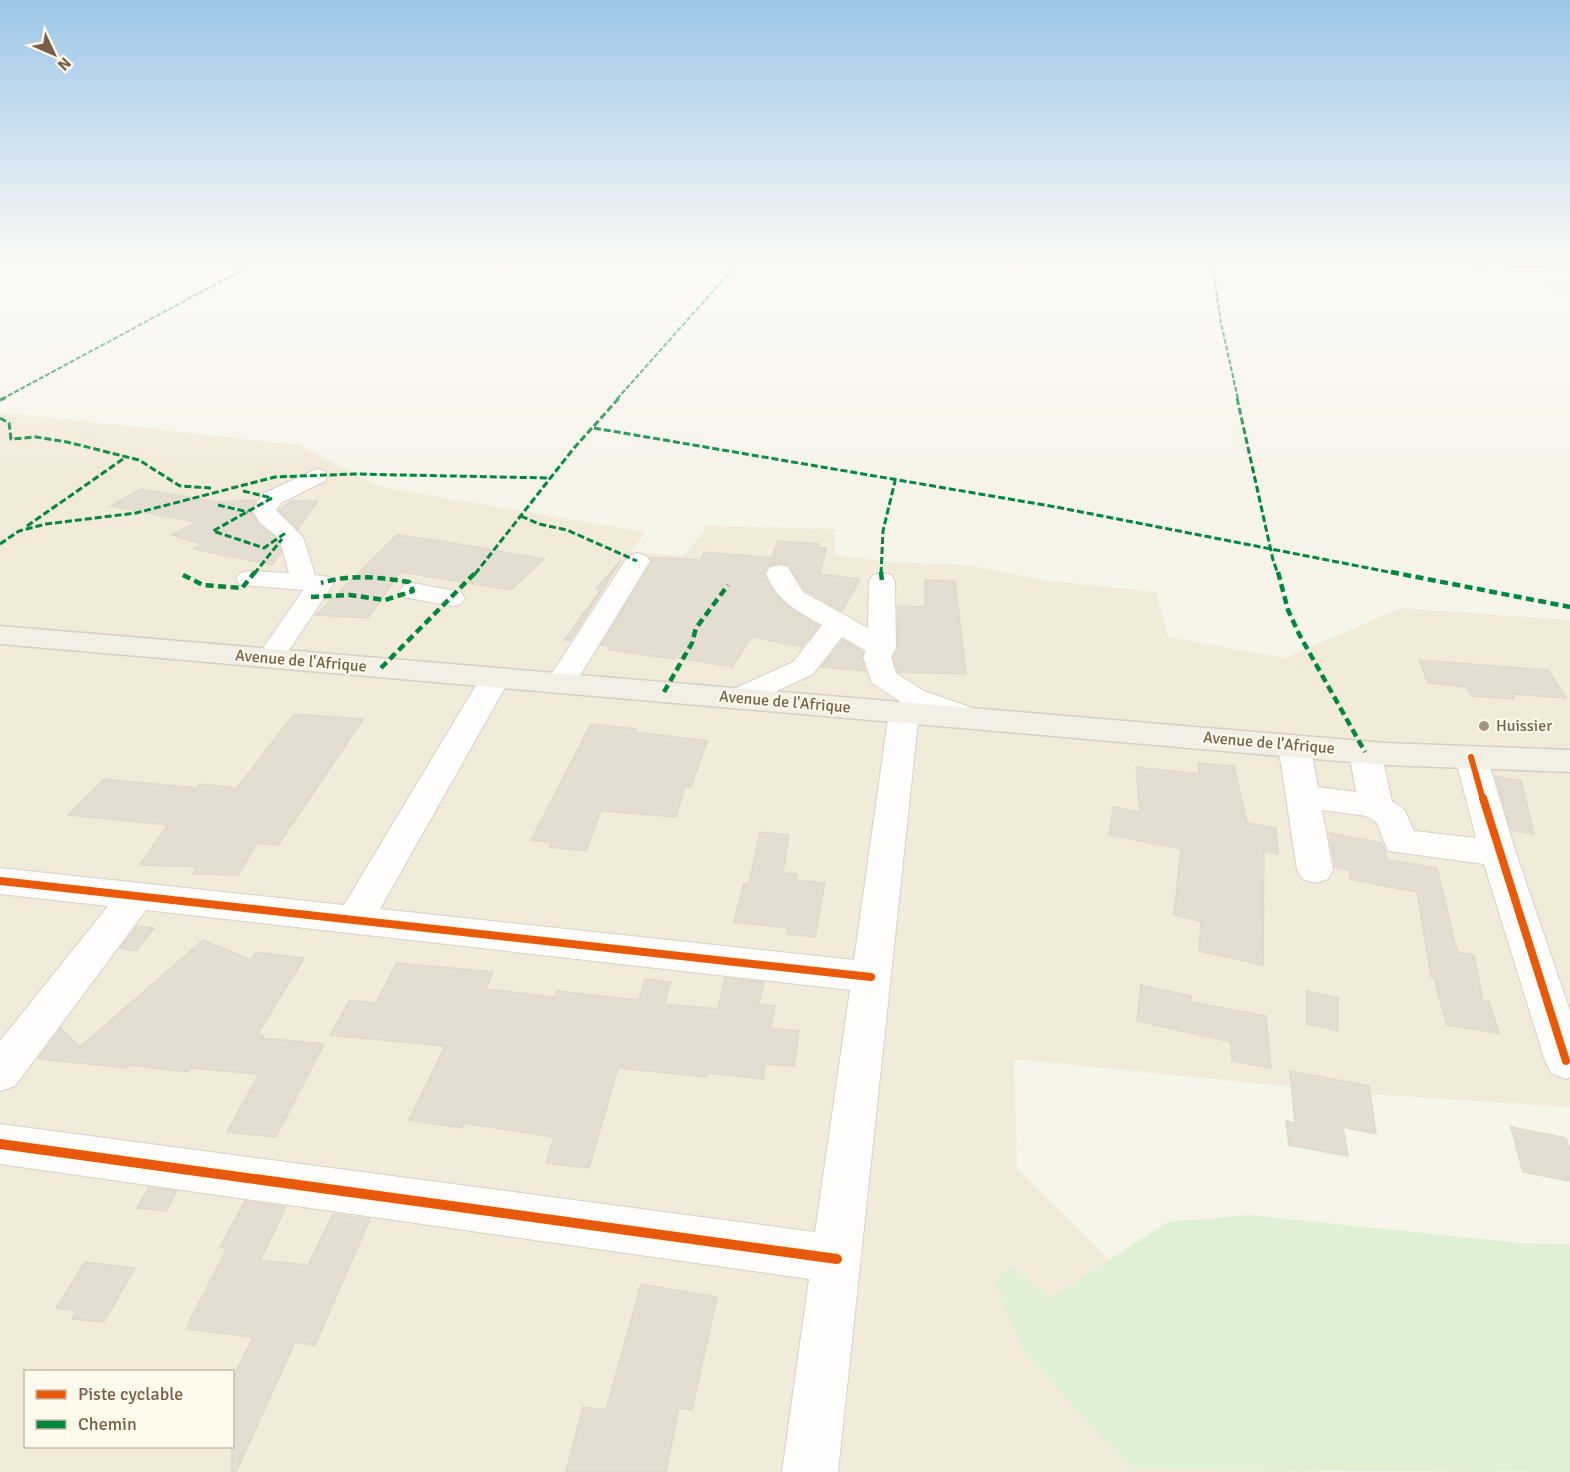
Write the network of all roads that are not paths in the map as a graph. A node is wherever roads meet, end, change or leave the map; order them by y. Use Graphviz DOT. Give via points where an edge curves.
graph roads {
  1 [pos="317,476"];
  2 [pos="637,561"];
  3 [pos="779,573"];
  4 [pos="249,579"];
  5 [pos="882,581"];
  6 [pos="303,582"];
  7 [pos="413,591"];
  8 [pos="452,598"];
  9 [pos="838,623"];
  10 [pos="0,635"];
  11 [pos="882,648"];
  12 [pos="270,658"];
  13 [pos="496,677"];
  14 [pos="560,684"];
  15 [pos="738,698"];
  16 [pos="903,712"];
  17 [pos="970,718"];
  18 [pos="1294,745"];
  19 [pos="1365,752"];
  20 [pos="1471,757"];
  21 [pos="1570,761"];
  22 [pos="1303,796"];
  23 [pos="1376,806"];
  24 [pos="1498,853"];
  25 [pos="1316,870"];
  26 [pos="0,881"];
  27 [pos="137,896"];
  28 [pos="354,921"];
  29 [pos="871,977"];
  30 [pos="1566,1061"];
  31 [pos="0,1073"];
  32 [pos="0,1144"];
  33 [pos="837,1259"];
  34 [pos="810,1472"];
  1 -- 6 [label="street" via="272,498 264,510 267,520 287,532 300,561"];
  2 -- 14 [label="street"];
  3 -- 9 [label="street" via="794,598"];
  4 -- 6 [label="street"];
  5 -- 11 [label="street"];
  6 -- 12 [label="street" via="321,583"];
  7 -- 8 [label="street"];
  9 -- 11 [label="street"];
  9 -- 15 [label="street" via="803,668"];
  10 -- 12 [label="main road, Avenue de l'Afrique"];
  11 -- 17 [label="street" via="878,657 882,676 913,697"];
  12 -- 13 [label="main road, Avenue de l'Afrique"];
  13 -- 14 [label="main road, Avenue de l'Afrique"];
  13 -- 28 [label="street"];
  14 -- 15 [label="main road, Avenue de l'Afrique"];
  15 -- 16 [label="main road, Avenue de l'Afrique"];
  16 -- 17 [label="main road, Avenue de l'Afrique"];
  16 -- 29 [label="street"];
  17 -- 18 [label="main road, Avenue de l'Afrique"];
  18 -- 19 [label="main road, Avenue de l'Afrique"];
  18 -- 22 [label="street"];
  19 -- 20 [label="main road, Avenue de l'Afrique"];
  19 -- 23 [label="street"];
  20 -- 21 [label="main road, Avenue de l'Afrique"];
  20 -- 24 [label="street"];
  22 -- 23 [label="street"];
  22 -- 25 [label="street"];
  23 -- 24 [label="street" via="1392,817 1400,842"];
  24 -- 30 [label="street"];
  26 -- 27 [label="street"];
  27 -- 28 [label="street"];
  27 -- 31 [label="street"];
  28 -- 29 [label="street"];
  29 -- 33 [label="street"];
  32 -- 33 [label="street"];
  33 -- 34 [label="street"];
}
